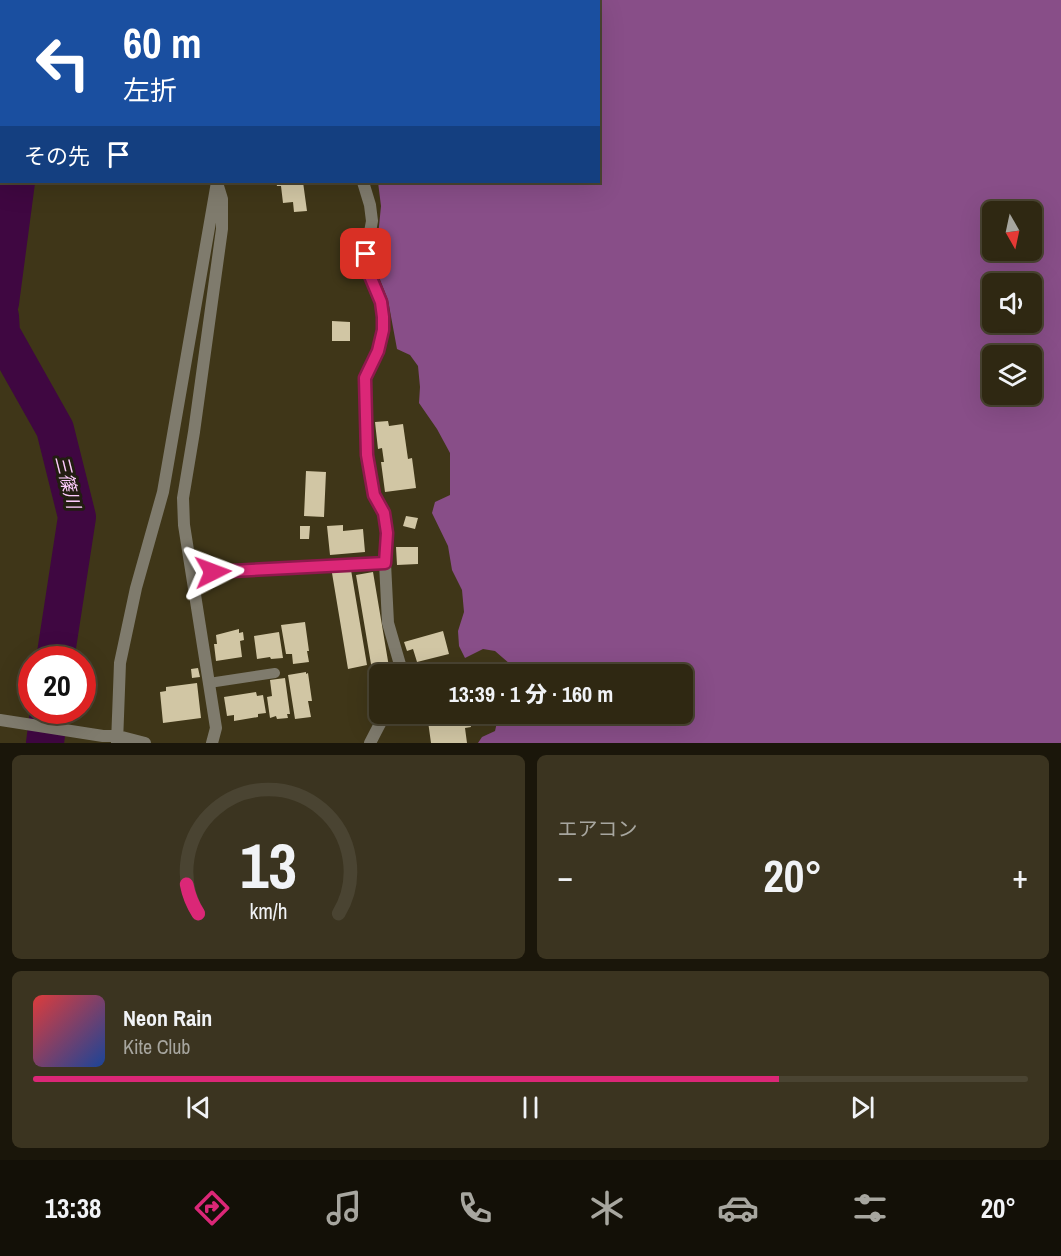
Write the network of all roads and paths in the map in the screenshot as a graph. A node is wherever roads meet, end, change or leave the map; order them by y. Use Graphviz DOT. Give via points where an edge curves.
graph roads {
  1 [pos="217,183"];
  2 [pos="217,183"];
  3 [pos="363,183"];
  4 [pos="385,563"];
  5 [pos="192,573"];
  6 [pos="400,664"];
  7 [pos="274,673"];
  8 [pos="209,683"];
  9 [pos="0,720"];
  10 [pos="380,724"];
  11 [pos="118,740"];
  12 [pos="145,743"];
  13 [pos="212,743"];
  14 [pos="370,743"];
  1 -- 5 [label="street" via="222,199 222,229 183,498"];
  2 -- 11 [label="street" via="163,492 120,663"];
  3 -- 4 [label="street" via="372,220 366,254 368,271 383,317 378,351 365,378 367,455 374,495 384,513"];
  4 -- 5 [label="lane"];
  4 -- 6 [label="street" via="388,623"];
  5 -- 8 [label="street"];
  7 -- 8 [label="lane"];
  8 -- 13 [label="street" via="216,728"];
  9 -- 11 [label="street"];
  10 -- 14 [label="street"];
  11 -- 12 [label="street"];
}
